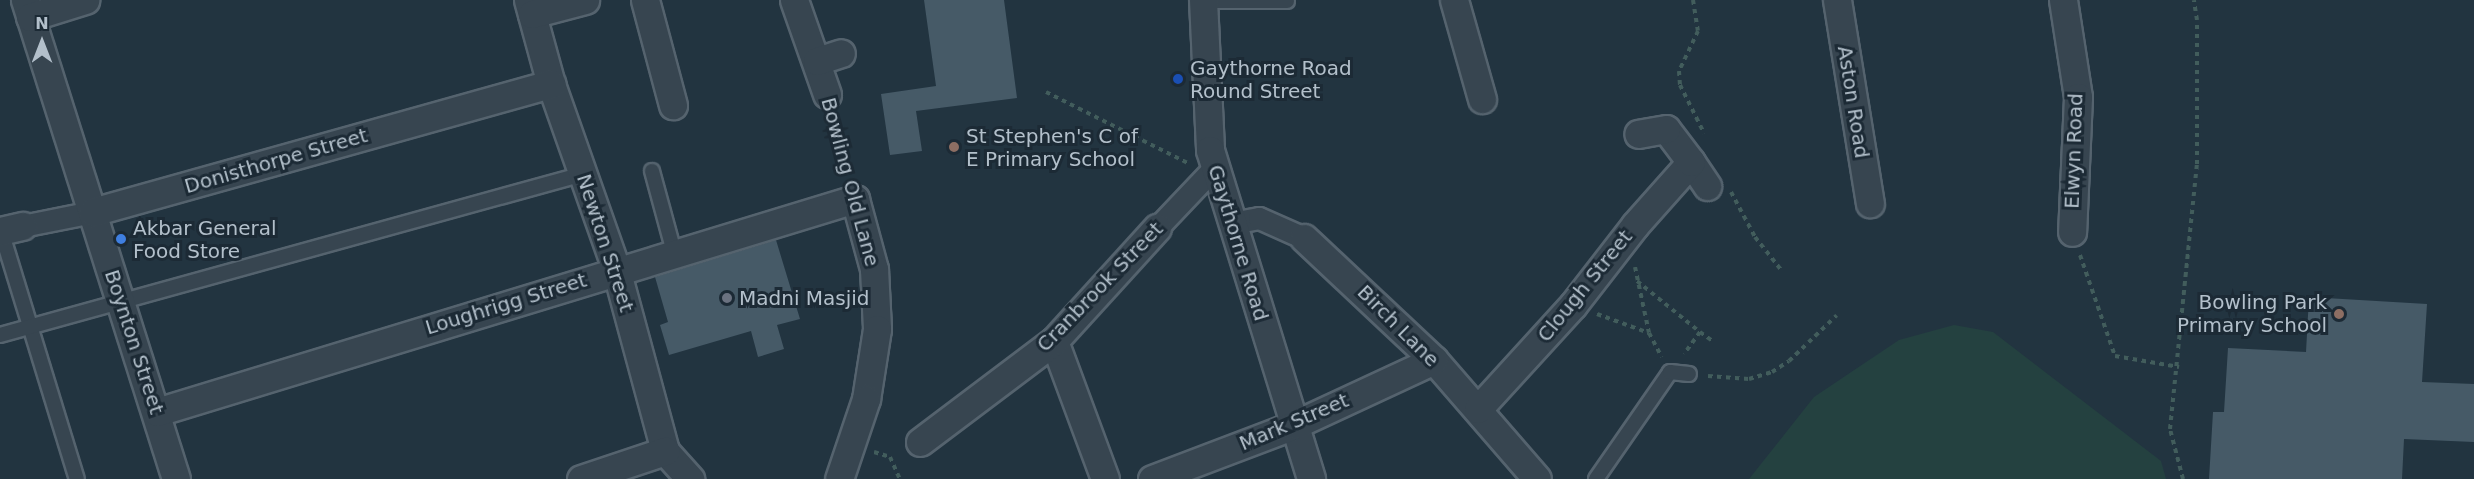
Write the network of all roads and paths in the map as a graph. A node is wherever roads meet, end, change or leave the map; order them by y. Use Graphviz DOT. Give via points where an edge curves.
graph roads {
  1 [pos="85,0"];
  2 [pos="585,0"];
  3 [pos="645,0"];
  4 [pos="794,0"];
  5 [pos="1203,0"];
  6 [pos="1454,0"];
  7 [pos="1694,0"];
  8 [pos="1837,0"];
  9 [pos="2063,0"];
  10 [pos="2194,0"];
  11 [pos="1287,1"];
  12 [pos="530,7"];
  13 [pos="28,9"];
  14 [pos="552,84"];
  15 [pos="1046,92"];
  16 [pos="828,94"];
  17 [pos="1482,99"];
  18 [pos="673,105"];
  19 [pos="1638,134"];
  20 [pos="1707,141"];
  21 [pos="1691,162"];
  22 [pos="652,171"];
  23 [pos="1212,171"];
  24 [pos="583,174"];
  25 [pos="1717,183"];
  26 [pos="855,199"];
  27 [pos="1870,203"];
  28 [pos="92,212"];
  29 [pos="1231,223"];
  30 [pos="1635,225"];
  31 [pos="1156,228"];
  32 [pos="8,230"];
  33 [pos="2072,232"];
  34 [pos="1304,238"];
  35 [pos="674,252"];
  36 [pos="616,269"];
  37 [pos="1782,271"];
  38 [pos="1636,281"];
  39 [pos="122,304"];
  40 [pos="1573,305"];
  41 [pos="1837,315"];
  42 [pos="28,327"];
  43 [pos="1700,332"];
  44 [pos="1649,333"];
  45 [pos="0,335"];
  46 [pos="1054,341"];
  47 [pos="1714,342"];
  48 [pos="1434,360"];
  49 [pos="2179,367"];
  50 [pos="1670,372"];
  51 [pos="1689,374"];
  52 [pos="1478,409"];
  53 [pos="157,412"];
  54 [pos="1294,425"];
  55 [pos="920,442"];
  56 [pos="851,444"];
  57 [pos="665,452"];
  58 [pos="77,479"];
  59 [pos="176,479"];
  60 [pos="581,479"];
  61 [pos="690,479"];
  62 [pos="839,479"];
  63 [pos="900,479"];
  64 [pos="1106,479"];
  65 [pos="1152,479"];
  66 [pos="1311,479"];
  67 [pos="1537,479"];
  68 [pos="1596,479"];
  69 [pos="2183,479"];
  1 -- 13 [label="street"];
  2 -- 12 [label="street"];
  3 -- 18 [label="street"];
  4 -- 16 [label="street, Bowling Old Lane" via="829,57"];
  5 -- 11 [label="lane"];
  5 -- 23 [label="street, Gaythorne Road"];
  6 -- 17 [label="street"];
  7 -- 20 [label="path" via="1698,31 1679,71 1680,85"];
  8 -- 27 [label="street, Aston Road"];
  9 -- 33 [label="street, Elwyn Road" via="2078,97"];
  10 -- 49 [label="path" via="2198,20 2198,164"];
  12 -- 14 [label="street, Newton Street"];
  13 -- 28 [label="street, Boynton Street"];
  14 -- 24 [label="street, Newton Street"];
  14 -- 28 [label="street, Donisthorpe Street"];
  15 -- 23 [label="path"];
  16 -- 26 [label="path, Bowling Old Lane"];
  19 -- 21 [label="street" via="1666,129"];
  21 -- 25 [label="street"];
  21 -- 30 [label="street, Clough Street"];
  22 -- 35 [label="lane"];
  23 -- 29 [label="street, Gaythorne Road"];
  23 -- 31 [label="street, Cranbrook Street"];
  24 -- 36 [label="street, Newton Street"];
  24 -- 39 [label="lane"];
  25 -- 37 [label="path"];
  26 -- 35 [label="street, Loughrigg Street"];
  26 -- 56 [label="street, Bowling Old Lane" via="874,269 877,329 866,399"];
  28 -- 32 [label="street, Donisthorpe Street"];
  28 -- 39 [label="street, Boynton Street"];
  29 -- 34 [label="street, Birch Lane" via="1259,218"];
  29 -- 54 [label="street, Gaythorne Road"];
  30 -- 38 [label="path" via="1631,243"];
  30 -- 40 [label="street, Clough Street"];
  31 -- 46 [label="street, Cranbrook Street"];
  32 -- 42 [label="lane"];
  33 -- 49 [label="path" via="2115,356"];
  34 -- 48 [label="street, Birch Lane"];
  35 -- 36 [label="street, Loughrigg Street"];
  36 -- 53 [label="street, Loughrigg Street"];
  36 -- 57 [label="street, Newton Street"];
  38 -- 43 [label="path"];
  38 -- 44 [label="path"];
  39 -- 42 [label="lane"];
  39 -- 53 [label="street, Boynton Street"];
  40 -- 44 [label="path"];
  40 -- 52 [label="street, Clough Street"];
  41 -- 51 [label="path" via="1772,372 1749,379"];
  42 -- 45 [label="lane"];
  42 -- 58 [label="lane"];
  43 -- 47 [label="path"];
  43 -- 50 [label="path"];
  44 -- 50 [label="path"];
  46 -- 55 [label="street, Cranbrook Street"];
  46 -- 64 [label="street"];
  48 -- 52 [label="street, Birch Lane"];
  48 -- 54 [label="street, Mark Street"];
  49 -- 69 [label="path" via="2170,429"];
  50 -- 51 [label="lane"];
  50 -- 68 [label="lane"];
  52 -- 67 [label="street, Birch Lane"];
  53 -- 59 [label="street, Boynton Street"];
  54 -- 65 [label="street, Mark Street"];
  54 -- 66 [label="street, Gaythorne Road"];
  56 -- 62 [label="street, Bowling Old Lane"];
  56 -- 63 [label="path" via="890,457"];
  57 -- 60 [label="street"];
  57 -- 61 [label="street, Newton Street"];
}
